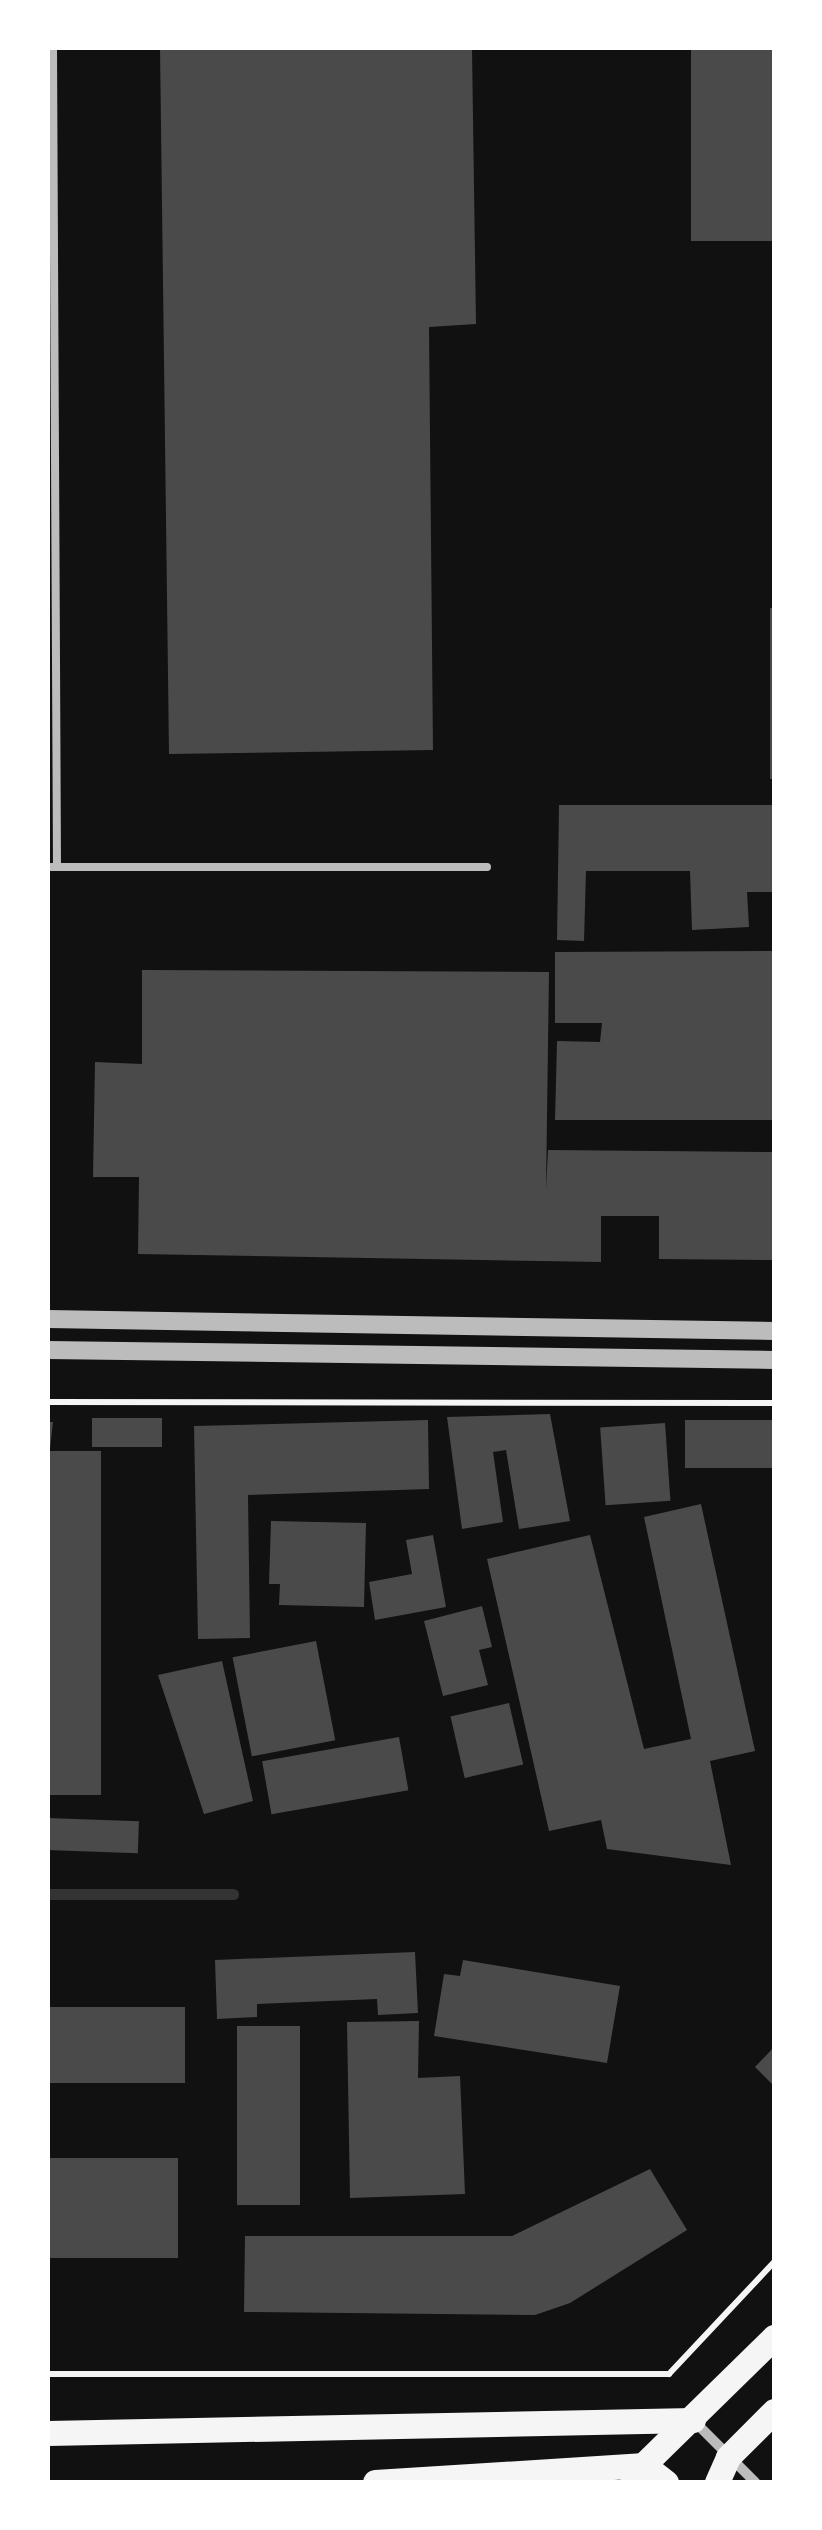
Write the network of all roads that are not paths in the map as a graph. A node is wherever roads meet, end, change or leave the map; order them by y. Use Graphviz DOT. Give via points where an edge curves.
graph roads {
  1 [pos="54,48"];
  2 [pos="51,153"];
  3 [pos="52,867"];
  4 [pos="486,867"];
  5 [pos="48,1319"];
  6 [pos="774,1332"];
  7 [pos="48,1350"];
  8 [pos="774,1360"];
  9 [pos="774,2337"];
  10 [pos="774,2411"];
  11 [pos="694,2420"];
  12 [pos="48,2433"];
  13 [pos="728,2457"];
  14 [pos="635,2474"];
  15 [pos="375,2482"];
  16 [pos="666,2482"];
  17 [pos="717,2482"];
  18 [pos="756,2482"];
  1 -- 2 [label="lane"];
  2 -- 3 [label="lane"];
  3 -- 4 [label="lane"];
  5 -- 6 [label="street"];
  7 -- 8 [label="street"];
  9 -- 11 [label="main road"];
  10 -- 13 [label="main road"];
  11 -- 12 [label="main road"];
  11 -- 13 [label="street"];
  11 -- 14 [label="main road"];
  13 -- 17 [label="main road"];
  13 -- 18 [label="street"];
  14 -- 15 [label="main road"];
  14 -- 16 [label="main road"];
}
